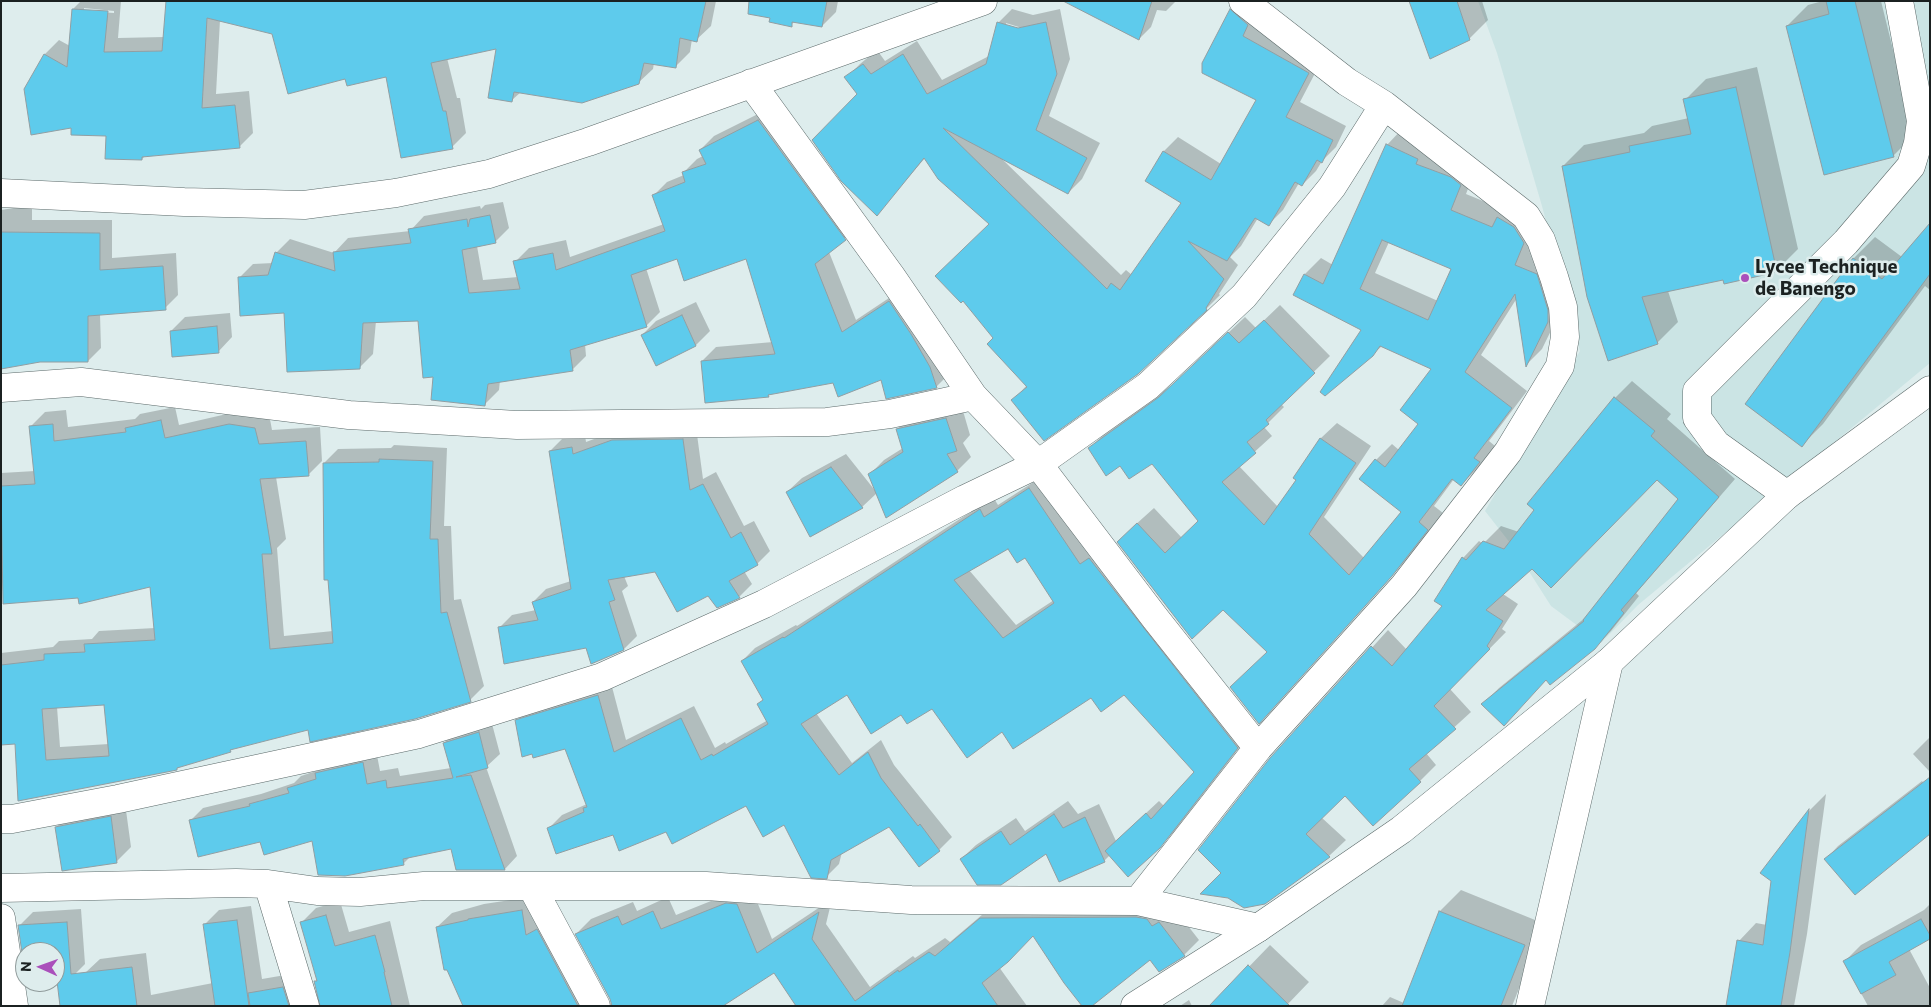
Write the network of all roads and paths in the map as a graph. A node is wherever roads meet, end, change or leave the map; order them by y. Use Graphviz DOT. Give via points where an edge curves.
graph roads {
  1 [pos="1243,1"];
  2 [pos="1899,1"];
  3 [pos="963,4"];
  4 [pos="751,83"];
  5 [pos="1384,105"];
  6 [pos="1,193"];
  7 [pos="1,388"];
  8 [pos="1930,390"];
  9 [pos="973,396"];
  10 [pos="1038,464"];
  11 [pos="1787,495"];
  12 [pos="1609,662"];
  13 [pos="1258,748"];
  14 [pos="1,819"];
  15 [pos="268,884"];
  16 [pos="1,888"];
  17 [pos="532,888"];
  18 [pos="1138,901"];
  19 [pos="1,918"];
  20 [pos="1258,928"];
  21 [pos="14,1006"];
  22 [pos="305,1006"];
  23 [pos="596,1006"];
  24 [pos="1135,1006"];
  25 [pos="1530,1006"];
  1 -- 5 [label="street" via="1347,82"];
  2 -- 11 [label="street" via="1920,121 1911,166 1846,242 1697,391 1697,418 1716,444"];
  3 -- 4 [label="street"];
  4 -- 6 [label="street" via="489,174 396,194 304,205"];
  4 -- 9 [label="street" via="891,276"];
  5 -- 10 [label="street" via="1332,187 1244,296 1148,386"];
  5 -- 13 [label="street" via="1526,216 1541,240 1563,307 1565,337 1560,366 1508,452 1404,586"];
  7 -- 9 [label="street" via="81,382 350,415 517,425 826,422 890,414"];
  8 -- 11 [label="street"];
  9 -- 10 [label="street"];
  10 -- 13 [label="street" via="1154,618"];
  10 -- 14 [label="street" via="764,604 602,678 419,734 118,799"];
  11 -- 12 [label="street"];
  12 -- 20 [label="street" via="1401,830"];
  12 -- 25 [label="street"];
  13 -- 18 [label="street"];
  15 -- 16 [label="street"];
  15 -- 17 [label="street" via="360,892 424,886"];
  15 -- 22 [label="street"];
  17 -- 18 [label="street" via="706,886 910,900"];
  17 -- 23 [label="street"];
  18 -- 20 [label="street"];
  19 -- 21 [label="street"];
  20 -- 24 [label="street"];
}
